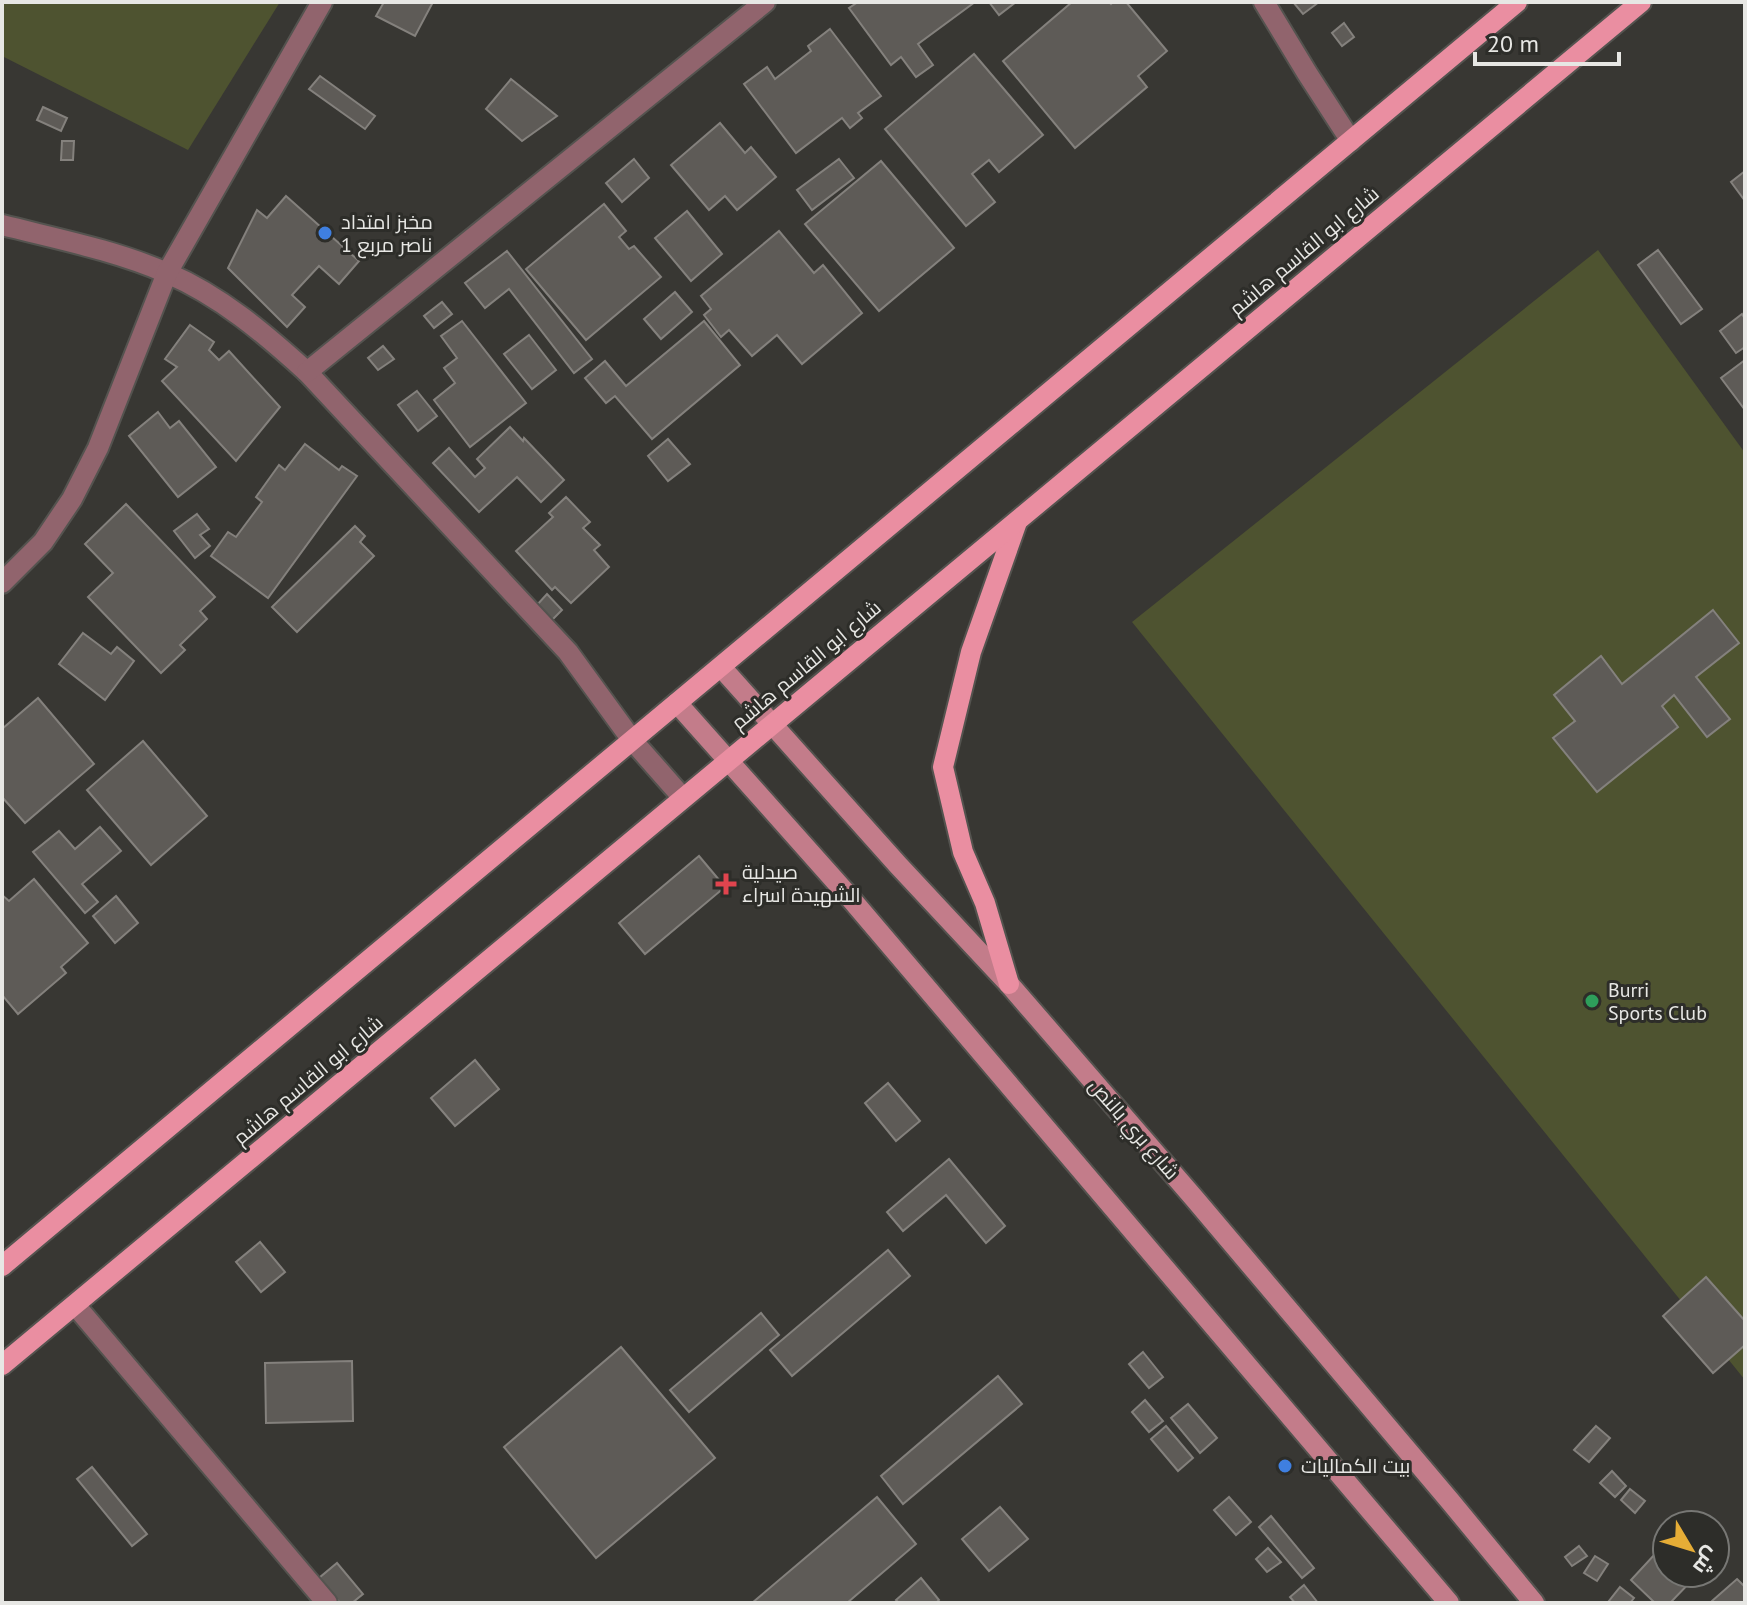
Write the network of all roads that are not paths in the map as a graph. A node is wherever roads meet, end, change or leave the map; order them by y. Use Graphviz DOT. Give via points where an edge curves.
graph roads {
  1 [pos="322,2"];
  2 [pos="765,2"];
  3 [pos="1517,2"];
  4 [pos="1641,2"];
  5 [pos="1269,4"];
  6 [pos="1351,141"];
  7 [pos="2,225"];
  8 [pos="167,273"];
  9 [pos="307,372"];
  10 [pos="1017,521"];
  11 [pos="2,583"];
  12 [pos="721,667"];
  13 [pos="677,703"];
  14 [pos="772,725"];
  15 [pos="632,740"];
  16 [pos="728,761"];
  17 [pos="683,798"];
  18 [pos="1009,984"];
  19 [pos="2,1266"];
  20 [pos="75,1305"];
  21 [pos="2,1365"];
  22 [pos="327,1603"];
  23 [pos="1449,1603"];
  24 [pos="1534,1603"];
  1 -- 8 [label="street"];
  2 -- 9 [label="street"];
  3 -- 6 [label="main road"];
  4 -- 10 [label="main road, شارع ابو القاسم هاشم"];
  5 -- 6 [label="street"];
  6 -- 12 [label="main road"];
  7 -- 8 [label="street" via="104,250"];
  8 -- 9 [label="street" via="265,333"];
  8 -- 11 [label="street" via="98,448 72,499 43,542"];
  9 -- 15 [label="street" via="568,652"];
  10 -- 14 [label="main road, شارع ابو القاسم هاشم"];
  10 -- 18 [label="main road" via="971,652 943,767 963,852"];
  12 -- 13 [label="main road"];
  12 -- 14 [label="main road, شارع بري بالنص"];
  13 -- 15 [label="main road"];
  13 -- 16 [label="main road"];
  14 -- 16 [label="main road, شارع ابو القاسم هاشم"];
  14 -- 18 [label="main road, شارع بري بالنص"];
  15 -- 17 [label="street"];
  15 -- 19 [label="main road"];
  16 -- 17 [label="main road, شارع ابو القاسم هاشم"];
  16 -- 23 [label="main road" via="876,927"];
  17 -- 20 [label="main road, شارع ابو القاسم هاشم"];
  18 -- 24 [label="main road, شارع بري بالنص"];
  20 -- 21 [label="main road, شارع ابو القاسم هاشم"];
  20 -- 22 [label="street"];
}
